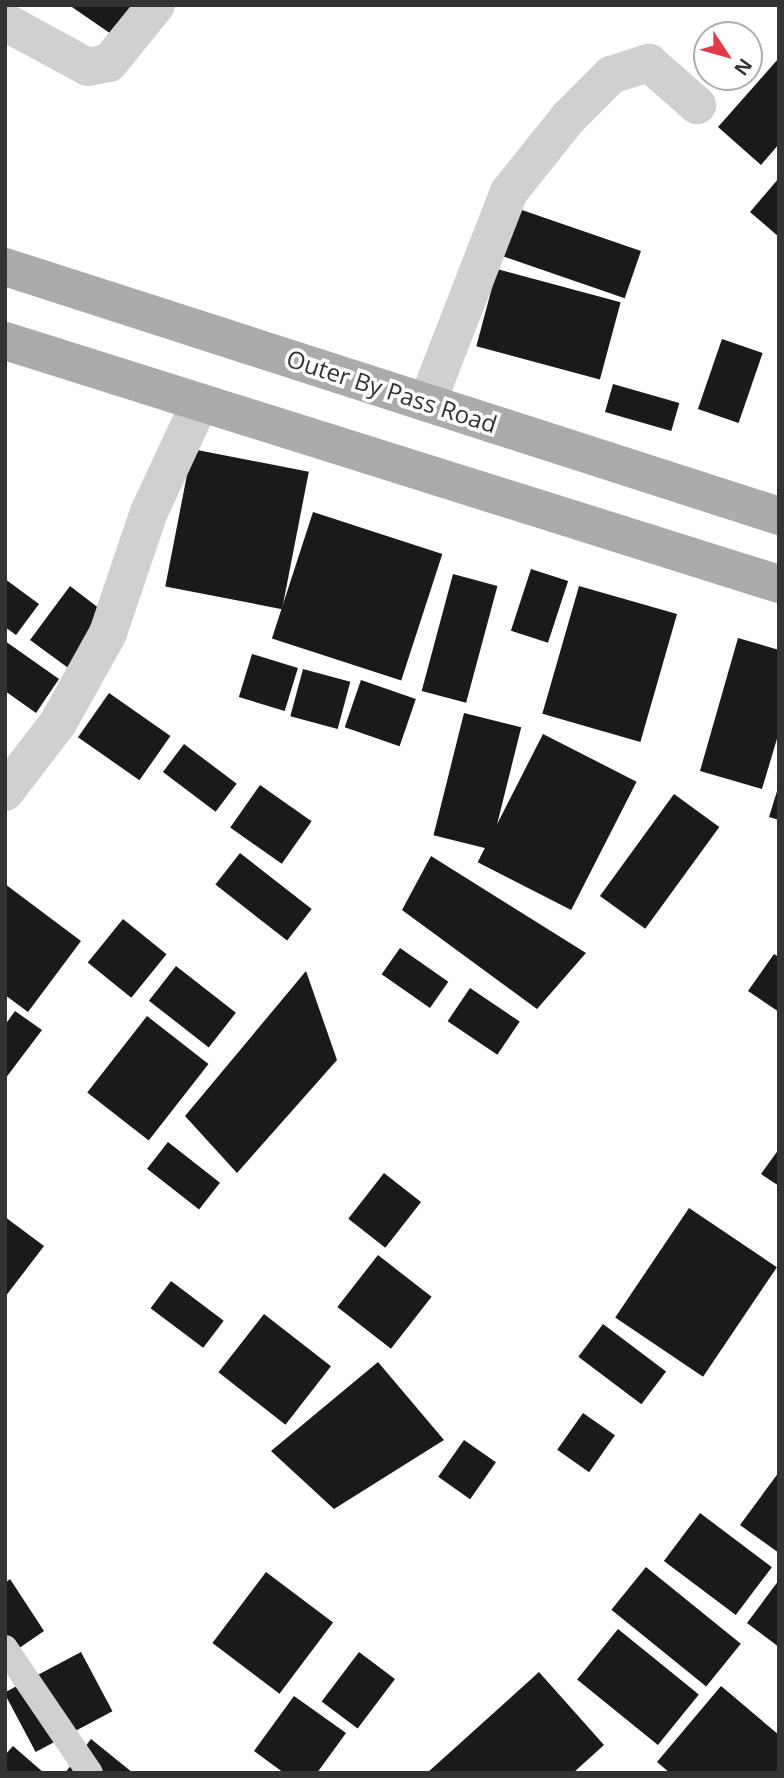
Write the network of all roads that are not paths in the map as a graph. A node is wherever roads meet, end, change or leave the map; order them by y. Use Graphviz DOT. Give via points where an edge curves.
graph roads {
  1 [pos="156,5"];
  2 [pos="5,22"];
  3 [pos="697,105"];
  4 [pos="5,267"];
  5 [pos="5,341"];
  6 [pos="427,402"];
  7 [pos="199,405"];
  8 [pos="779,516"];
  9 [pos="779,584"];
  10 [pos="5,792"];
  11 [pos="5,1648"];
  12 [pos="90,1773"];
  1 -- 2 [label="street" via="109,63 88,66"];
  3 -- 6 [label="street" via="649,63 611,75 568,118 509,192"];
  4 -- 6 [label="main road, Outer By Pass Road"];
  5 -- 7 [label="main road"];
  6 -- 8 [label="main road, Outer By Pass Road"];
  7 -- 9 [label="main road"];
  7 -- 10 [label="street" via="149,512 108,633 58,723"];
  11 -- 12 [label="lane"];
}
